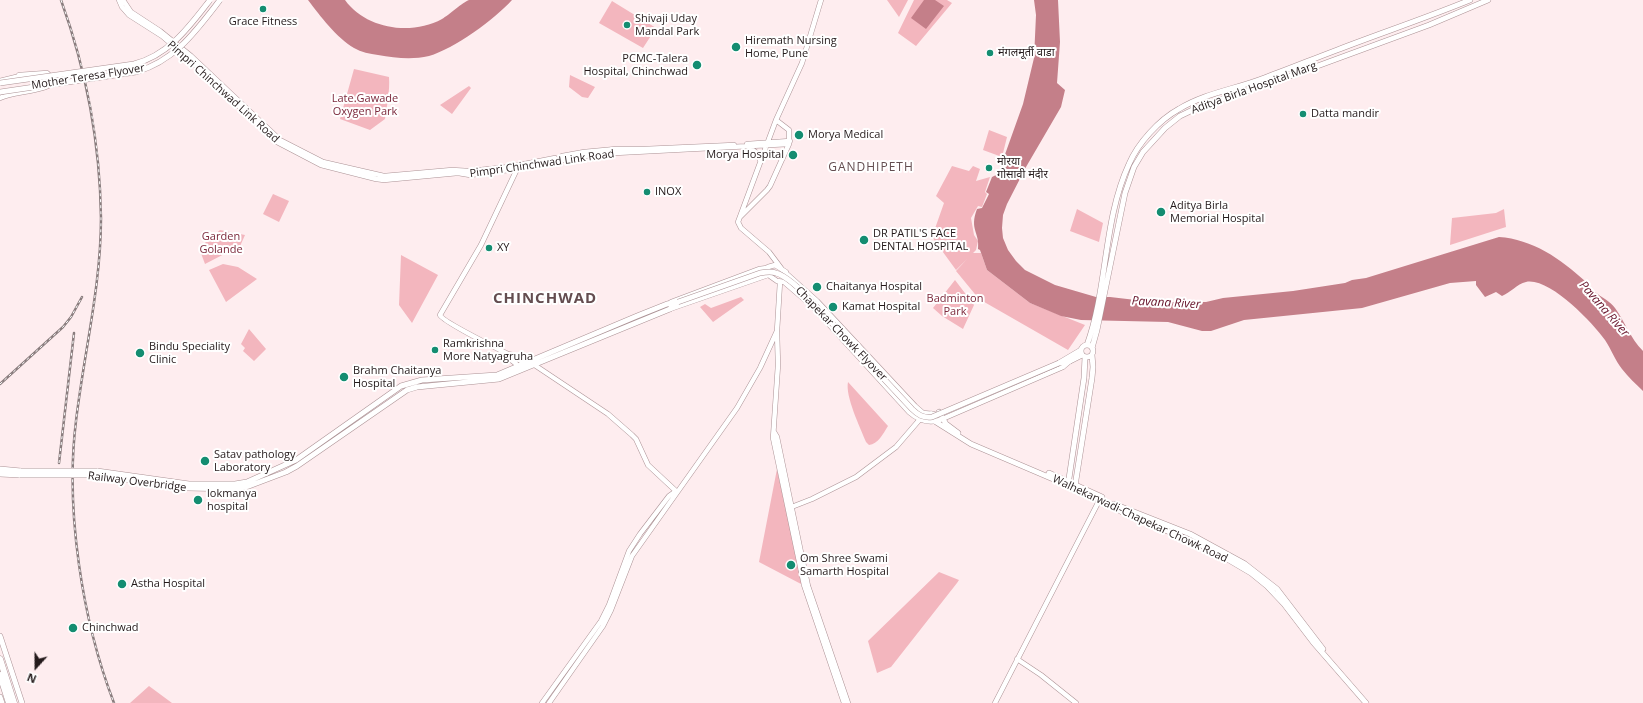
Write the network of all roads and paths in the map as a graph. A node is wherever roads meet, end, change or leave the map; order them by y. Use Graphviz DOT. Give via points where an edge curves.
graph roads {
  1 [pos="119,0"];
  2 [pos="123,0"];
  3 [pos="210,0"];
  4 [pos="220,0"];
  5 [pos="821,0"];
  6 [pos="1470,0"];
  7 [pos="1488,0"];
  8 [pos="1387,32"];
  9 [pos="1390,38"];
  10 [pos="1339,49"];
  11 [pos="1342,56"];
  12 [pos="0,81"];
  13 [pos="0,93"];
  14 [pos="0,98"];
  15 [pos="776,120"];
  16 [pos="789,142"];
  17 [pos="748,145"];
  18 [pos="767,145"];
  19 [pos="760,161"];
  20 [pos="518,167"];
  21 [pos="739,218"];
  22 [pos="773,257"];
  23 [pos="768,267"];
  24 [pos="781,268"];
  25 [pos="768,275"];
  26 [pos="788,275"];
  27 [pos="782,282"];
  28 [pos="1104,285"];
  29 [pos="678,302"];
  30 [pos="667,304"];
  31 [pos="670,309"];
  32 [pos="637,316"];
  33 [pos="640,322"];
  34 [pos="777,331"];
  35 [pos="1089,346"];
  36 [pos="1083,354"];
  37 [pos="1092,355"];
  38 [pos="1069,358"];
  39 [pos="535,365"];
  40 [pos="525,366"];
  41 [pos="939,412"];
  42 [pos="923,413"];
  43 [pos="931,414"];
  44 [pos="921,420"];
  45 [pos="944,421"];
  46 [pos="936,422"];
  47 [pos="0,469"];
  48 [pos="21,473"];
  49 [pos="0,474"];
  50 [pos="1068,483"];
  51 [pos="1075,486"];
  52 [pos="678,491"];
  53 [pos="1101,498"];
  54 [pos="790,507"];
  55 [pos="1280,596"];
  56 [pos="0,636"];
  57 [pos="0,659"];
  58 [pos="1018,659"];
  59 [pos="0,675"];
  60 [pos="0,697"];
  61 [pos="2,703"];
  62 [pos="9,703"];
  63 [pos="14,703"];
  64 [pos="22,703"];
  65 [pos="542,703"];
  66 [pos="549,703"];
  67 [pos="844,703"];
  68 [pos="848,703"];
  69 [pos="994,703"];
  70 [pos="1076,703"];
  71 [pos="1366,703"];
  72 [pos="1370,703"];
  1 -- 20 [label="main road, Pimpri Chinchwad Link Road" via="129,15 157,33 189,59 277,142 321,165 384,180 458,173 470,175"];
  2 -- 20 [label="main road, Pimpri Chinchwad Link Road" via="132,12 164,33 191,56 280,140 323,162 384,176"];
  3 -- 12 [label="main road, Mother Teresa Flyover, bridge" via="176,41 152,58 134,64"];
  4 -- 13 [label="main road, Mother Teresa Flyover, bridge" via="180,47 156,65 136,72"];
  5 -- 15 [label="main road" via="802,63"];
  6 -- 8 [label="main road, Aditya Birla Hospital Marg"];
  7 -- 9 [label="main road, Aditya Birla Hospital Marg"];
  8 -- 9 [label="main road"];
  8 -- 10 [label="main road, Aditya Birla Hospital Marg"];
  9 -- 11 [label="main road, Aditya Birla Hospital Marg"];
  10 -- 11 [label="main road"];
  10 -- 28 [label="main road, Aditya Birla Hospital Marg" via="1261,80 1200,98 1173,113 1148,135 1132,156 1118,191"];
  11 -- 28 [label="main road, Aditya Birla Hospital Marg" via="1263,86 1203,105 1180,116 1158,135 1138,160 1125,193"];
  12 -- 14 [label="main road" via="20,75 45,73 49,74 52,81 46,88"];
  15 -- 16 [label="main road" via="789,130"];
  15 -- 18 [label="main road"];
  16 -- 18 [label="main road, Pimpri Chinchwad Link Road"];
  16 -- 21 [label="main road" via="767,190"];
  17 -- 18 [label="main road, Pimpri Chinchwad Link Road"];
  17 -- 19 [label="main road" via="757,153"];
  17 -- 20 [label="main road, Pimpri Chinchwad Link Road" via="596,154"];
  18 -- 19 [label="main road"];
  19 -- 21 [label="main road"];
  20 -- 40 [label="main road" via="481,245 440,314 442,318"];
  21 -- 22 [label="main road" via="741,228"];
  22 -- 23 [label="main road"];
  22 -- 24 [label="main road"];
  23 -- 24 [label="main road"];
  23 -- 25 [label="main road"];
  23 -- 30 [label="main road"];
  24 -- 26 [label="main road"];
  25 -- 27 [label="main road"];
  25 -- 31 [label="main road"];
  26 -- 27 [label="main road" via="787,280"];
  26 -- 42 [label="main road" via="817,301"];
  27 -- 34 [label="main road"];
  27 -- 44 [label="main road" via="812,306 909,412"];
  28 -- 35 [label="main road" via="1095,330"];
  29 -- 30 [label="main road, Chapekar Chowk Flyover"];
  29 -- 31 [label="main road, Chapekar Chowk Flyover"];
  29 -- 38 [label="main road, Chapekar Chowk Flyover, bridge" via="760,273 776,273 807,296 912,409 926,418"];
  30 -- 32 [label="main road, Chapekar Chowk Flyover"];
  31 -- 33 [label="main road, Chapekar Chowk Flyover"];
  32 -- 33 [label="main road"];
  32 -- 40 [label="main road, Chapekar Chowk Flyover"];
  33 -- 39 [label="main road, Chapekar Chowk Flyover"];
  34 -- 52 [label="main road" via="751,386"];
  34 -- 54 [label="main road" via="778,365 774,432"];
  35 -- 36 [label="main road" via="1083,346"];
  35 -- 37 [label="main road"];
  36 -- 37 [label="main road" via="1088,357"];
  36 -- 38 [label="main road, Chapekar Chowk Flyover"];
  36 -- 50 [label="main road" via="1084,378"];
  37 -- 51 [label="main road" via="1092,378"];
  38 -- 41 [label="main road"];
  38 -- 45 [label="main road" via="1063,367"];
  39 -- 40 [label="main road, Chapekar Chowk Flyover"];
  39 -- 52 [label="main road" via="608,414 632,435 648,465"];
  40 -- 48 [label="main road, Railway Overbridge, bridge" via="492,381 411,388 291,469 249,486 175,482 97,473"];
  41 -- 43 [label="main road"];
  41 -- 45 [label="main road"];
  42 -- 43 [label="main road"];
  42 -- 44 [label="main road"];
  43 -- 46 [label="main road"];
  44 -- 46 [label="main road"];
  44 -- 54 [label="main road" via="896,447 856,477"];
  45 -- 46 [label="main road"];
  45 -- 50 [label="main road, Walhekarwadi-Chapekar Chowk Road" via="962,436 981,446"];
  46 -- 50 [label="main road, Walhekarwadi-Chapekar Chowk Road" via="971,444"];
  47 -- 48 [label="main road"];
  48 -- 49 [label="main road"];
  50 -- 51 [label="main road, Walhekarwadi-Chapekar Chowk Road"];
  51 -- 53 [label="main road, Walhekarwadi-Chapekar Chowk Road"];
  52 -- 65 [label="main road" via="669,496 633,544 603,617"];
  52 -- 66 [label="main road" via="632,556 603,626"];
  53 -- 55 [label="main road, Walhekarwadi-Chapekar Chowk Road" via="1115,506 1190,534 1262,576"];
  53 -- 58 [label="main road"];
  54 -- 67 [label="main road" via="804,584"];
  54 -- 68 [label="main road" via="810,593"];
  55 -- 71 [label="main road, Walhekarwadi-Chapekar Chowk Road" via="1308,637"];
  55 -- 72 [label="main road, Walhekarwadi-Chapekar Chowk Road"];
  56 -- 64 [label="main road"];
  57 -- 63 [label="highway"];
  58 -- 69 [label="main road"];
  58 -- 70 [label="main road"];
  59 -- 62 [label="highway"];
  60 -- 61 [label="main road"];
}
